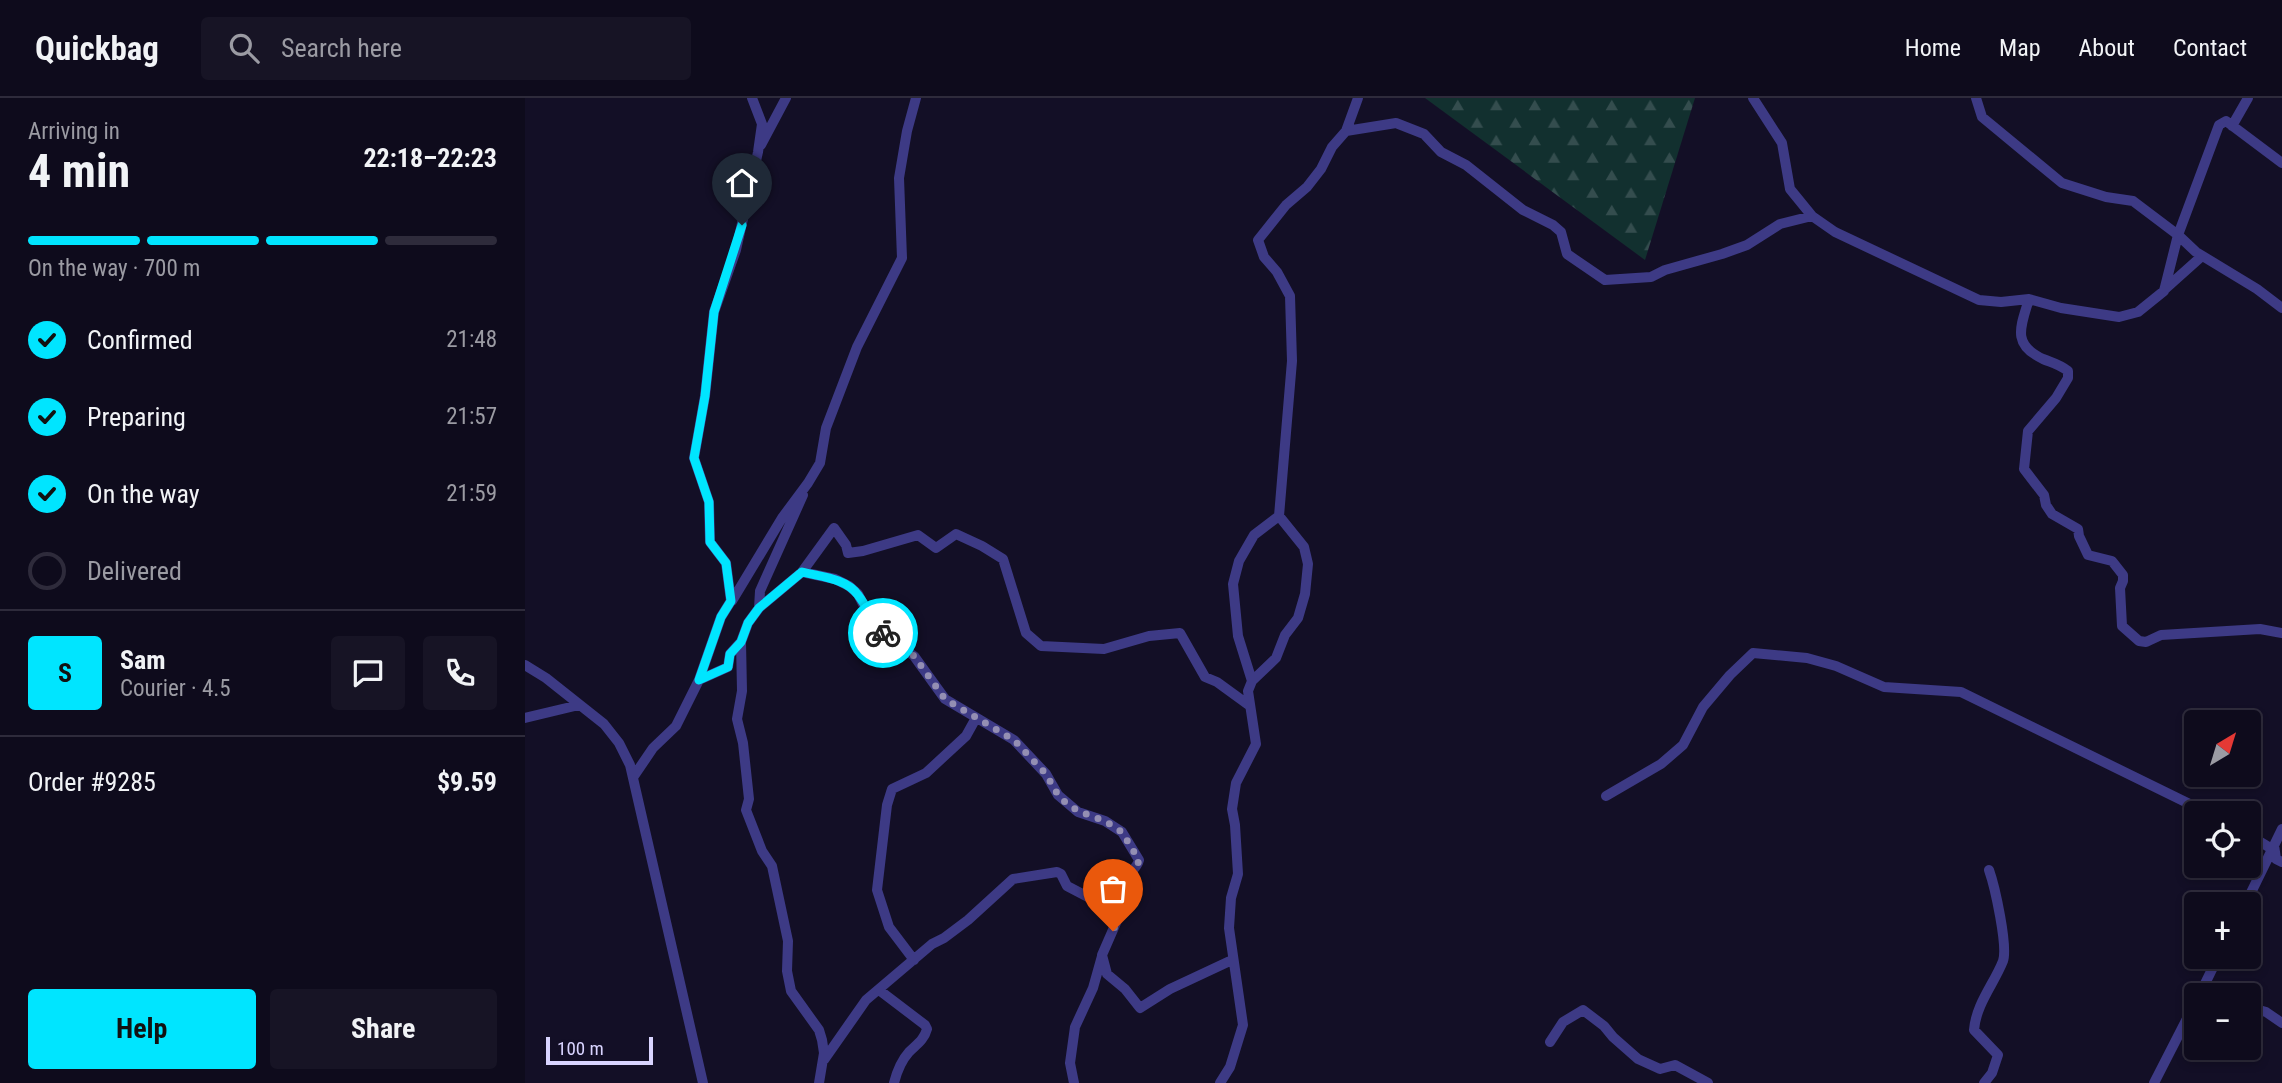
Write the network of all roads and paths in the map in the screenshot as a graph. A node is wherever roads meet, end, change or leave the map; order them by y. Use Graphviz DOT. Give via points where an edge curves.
graph roads {
  1 [pos="752,98"];
  2 [pos="786,98"];
  3 [pos="916,98"];
  4 [pos="1358,98"];
  5 [pos="1753,98"];
  6 [pos="1976,98"];
  7 [pos="2248,98"];
  8 [pos="2232,126"];
  9 [pos="1346,131"];
  10 [pos="758,152"];
  11 [pos="2282,163"];
  12 [pos="1812,216"];
  13 [pos="2178,234"];
  14 [pos="2202,256"];
  15 [pos="2164,291"];
  16 [pos="2028,299"];
  17 [pos="2282,308"];
  18 [pos="808,483"];
  19 [pos="1279,516"];
  20 [pos="802,572"];
  21 [pos="731,601"];
  22 [pos="759,608"];
  23 [pos="2282,633"];
  24 [pos="741,642"];
  25 [pos="525,665"];
  26 [pos="728,667"];
  27 [pos="699,680"];
  28 [pos="1252,681"];
  29 [pos="742,683"];
  30 [pos="579,705"];
  31 [pos="1250,706"];
  32 [pos="525,718"];
  33 [pos="975,718"];
  34 [pos="634,776"];
  35 [pos="1606,796"];
  36 [pos="2184,801"];
  37 [pos="2282,829"];
  38 [pos="2261,841"];
  39 [pos="2273,847"];
  40 [pos="2282,862"];
  41 [pos="1989,870"];
  42 [pos="2251,892"];
  43 [pos="1113,910"];
  44 [pos="1103,955"];
  45 [pos="914,960"];
  46 [pos="1232,960"];
  47 [pos="879,990"];
  48 [pos="2261,1011"];
  49 [pos="2282,1023"];
  50 [pos="2184,1024"];
  51 [pos="1550,1042"];
  52 [pos="821,1064"];
  53 [pos="703,1083"];
  54 [pos="819,1083"];
  55 [pos="894,1083"];
  56 [pos="1074,1083"];
  57 [pos="1220,1083"];
  58 [pos="1708,1083"];
  59 [pos="1984,1083"];
  60 [pos="2154,1083"];
  1 -- 10 [label="street" via="762,124"];
  2 -- 10 [label="street"];
  3 -- 18 [label="street" via="899,178 902,258 857,346 827,428 820,463"];
  4 -- 9 [label="street"];
  5 -- 12 [label="street" via="1782,143 1790,190"];
  6 -- 13 [label="street" via="1982,117 2062,183 2133,201"];
  7 -- 8 [label="street"];
  8 -- 11 [label="street"];
  8 -- 13 [label="street" via="2226,121 2219,125"];
  9 -- 12 [label="street" via="1396,123 1424,134 1441,152 1466,165 1523,210 1553,225 1561,232 1567,254 1605,280 1651,277 1747,245 1780,224"];
  9 -- 19 [label="street" via="1314,178 1258,240 1290,296 1292,361"];
  10 -- 21 [label="street" via="736,250 714,312 694,458 709,502 710,542 726,563"];
  12 -- 16 [label="street" via="1835,232 1979,300"];
  13 -- 14 [label="street"];
  13 -- 15 [label="street"];
  14 -- 15 [label="street"];
  14 -- 17 [label="street"];
  15 -- 16 [label="street" via="2138,312 2119,317"];
  16 -- 23 [label="street" via="2019,331 2022,342 2029,351 2058,363 2068,371 2068,378 2028,430 2024,469 2052,514 2078,529 2088,555 2112,561 2123,575 2122,626 2146,642 2161,635 2260,629"];
  18 -- 21 [label="street"];
  18 -- 22 [label="street" via="760,591"];
  19 -- 28 [label="street" via="1254,535 1233,583 1237,636"];
  19 -- 28 [label="street" via="1304,547 1308,564 1305,594 1299,618 1285,635 1276,658"];
  20 -- 22 [label="street"];
  20 -- 31 [label="street" via="834,528 848,553 918,535 936,548 956,534 1003,559 1026,633 1041,646 1104,649 1179,633 1205,677"];
  20 -- 33 [label="street" via="849,586 872,622 914,656 945,699"];
  21 -- 27 [label="street"];
  22 -- 24 [label="street"];
  24 -- 26 [label="street" via="730,654"];
  24 -- 29 [label="street"];
  25 -- 30 [label="street"];
  26 -- 27 [label="street"];
  26 -- 29 [label="street"];
  27 -- 34 [label="street" via="676,726"];
  28 -- 31 [label="street"];
  29 -- 52 [label="street" via="737,719 743,743 746,810 772,866 788,941 791,991 818,1030 824,1053"];
  30 -- 32 [label="street"];
  30 -- 34 [label="street" via="619,743"];
  31 -- 46 [label="street" via="1256,744 1236,783 1232,809 1238,874 1231,898"];
  33 -- 43 [label="street" via="1014,740 1065,802 1122,832 1139,860 1125,879 1120,902"];
  33 -- 45 [label="street" via="966,736 926,773 892,789 887,805 877,890 890,928"];
  34 -- 53 [label="street"];
  35 -- 36 [label="street" via="1661,764 1683,745 1703,707 1753,653 1807,658 1884,687 1961,692"];
  37 -- 39 [label="street"];
  38 -- 39 [label="street"];
  39 -- 40 [label="street" via="2276,859"];
  39 -- 42 [label="street"];
  41 -- 59 [label="street" via="2004,959 1974,1024 1974,1030 1998,1055"];
  43 -- 44 [label="street" via="1119,916"];
  43 -- 45 [label="street" via="1067,886 1057,872 1013,879"];
  44 -- 46 [label="street" via="1107,974 1140,1008"];
  44 -- 56 [label="street" via="1075,1027 1070,1063"];
  45 -- 47 [label="street"];
  46 -- 57 [label="street" via="1243,1025"];
  47 -- 52 [label="street" via="866,1000"];
  47 -- 55 [label="street" via="927,1029 898,1068"];
  48 -- 49 [label="street"];
  50 -- 60 [label="street"];
  51 -- 58 [label="street" via="1563,1022 1583,1010 1638,1059 1660,1069 1675,1065"];
  52 -- 54 [label="street"];
}
